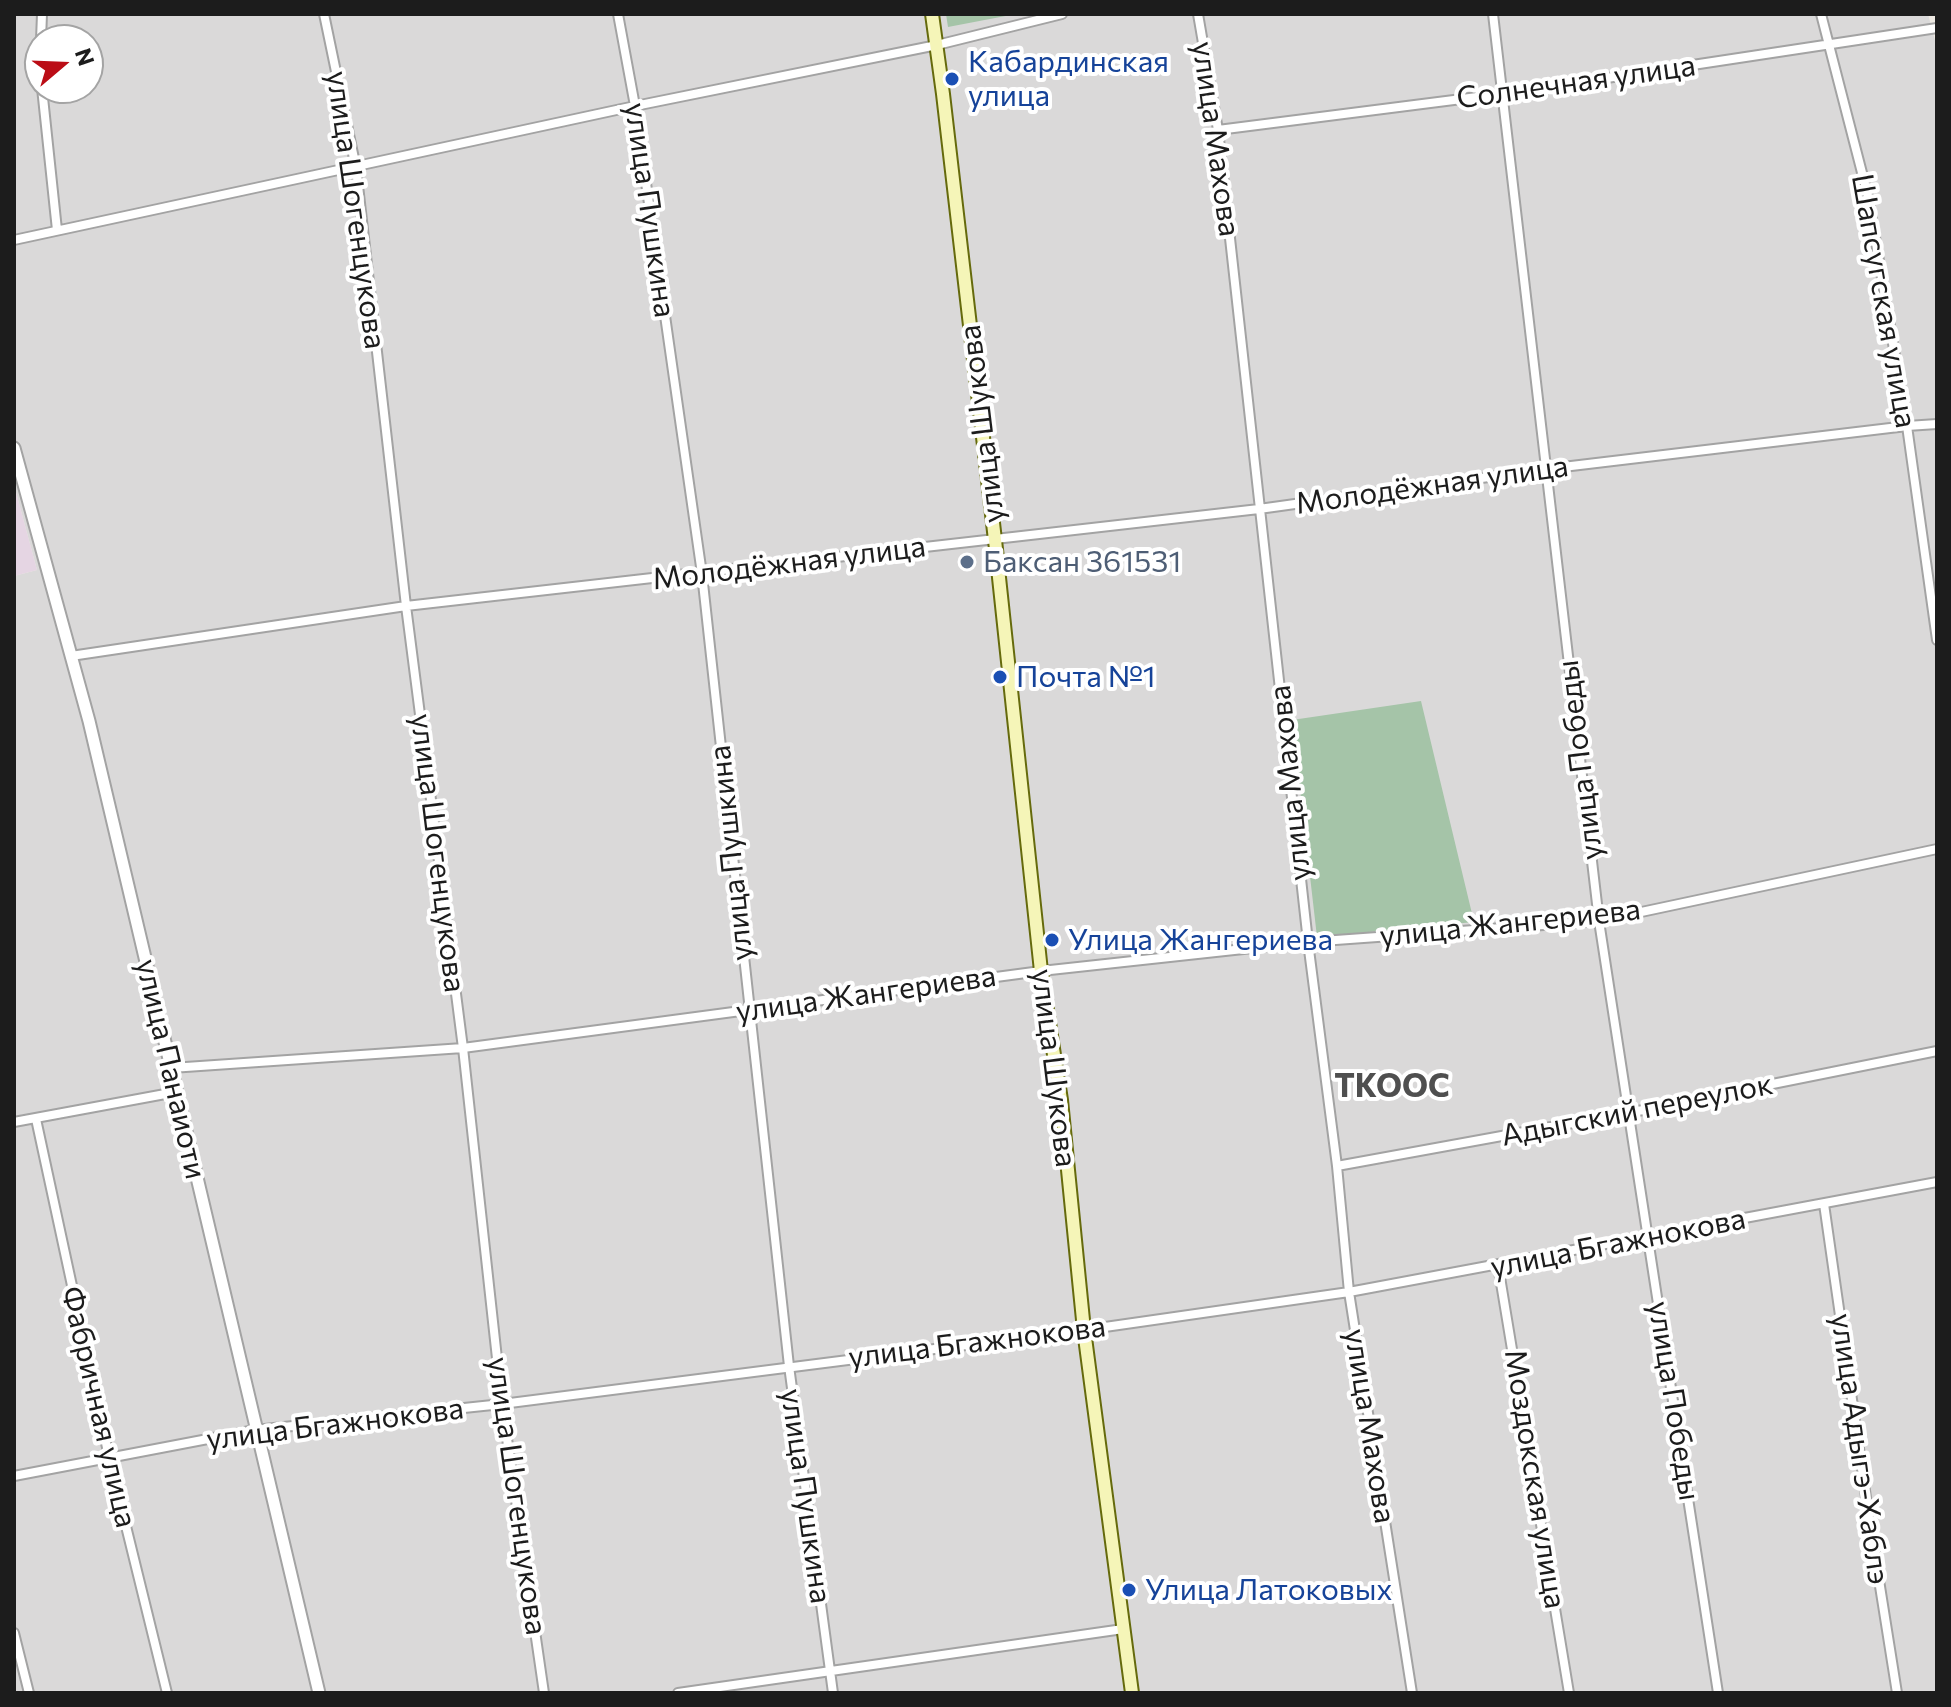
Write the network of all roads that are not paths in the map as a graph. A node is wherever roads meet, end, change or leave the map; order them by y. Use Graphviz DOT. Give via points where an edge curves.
graph roads {
  1 [pos="324,14"];
  2 [pos="618,14"];
  3 [pos="932,14"];
  4 [pos="1062,14"];
  5 [pos="1198,14"];
  6 [pos="1493,14"];
  7 [pos="1821,14"];
  8 [pos="1935,28"];
  9 [pos="937,45"];
  10 [pos="1831,45"];
  11 [pos="1501,94"];
  12 [pos="44,104"];
  13 [pos="635,106"];
  14 [pos="1218,130"];
  15 [pos="356,168"];
  16 [pos="57,230"];
  17 [pos="14,240"];
  18 [pos="1937,424"];
  19 [pos="1907,426"];
  20 [pos="14,448"];
  21 [pos="1546,469"];
  22 [pos="1259,509"];
  23 [pos="995,540"];
  24 [pos="702,574"];
  25 [pos="406,606"];
  26 [pos="1937,640"];
  27 [pos="71,656"];
  28 [pos="1937,849"];
  29 [pos="1599,921"];
  30 [pos="1308,942"];
  31 [pos="1041,971"];
  32 [pos="748,1010"];
  33 [pos="463,1048"];
  34 [pos="1937,1051"];
  35 [pos="171,1068"];
  36 [pos="176,1092"];
  37 [pos="1628,1113"];
  38 [pos="36,1119"];
  39 [pos="14,1122"];
  40 [pos="1337,1166"];
  41 [pos="1937,1182"];
  42 [pos="1824,1204"];
  43 [pos="1649,1238"];
  44 [pos="1498,1265"];
  45 [pos="1349,1292"];
  46 [pos="1084,1330"];
  47 [pos="789,1366"];
  48 [pos="502,1404"];
  49 [pos="255,1430"];
  50 [pos="109,1457"];
  51 [pos="14,1476"];
  52 [pos="1123,1629"];
  53 [pos="14,1633"];
  54 [pos="829,1671"];
  55 [pos="29,1693"];
  56 [pos="167,1693"];
  57 [pos="319,1693"];
  58 [pos="544,1693"];
  59 [pos="678,1693"];
  60 [pos="833,1693"];
  61 [pos="1132,1693"];
  62 [pos="1412,1693"];
  63 [pos="1569,1693"];
  64 [pos="1718,1693"];
  65 [pos="1897,1693"];
  1 -- 15 [label="street, улица Шогенцукова"];
  2 -- 13 [label="street, улица Пушкина"];
  3 -- 9 [label="main road, улица Шукова"];
  4 -- 9 [label="street"];
  5 -- 14 [label="street, улица Махова"];
  6 -- 11 [label="street, улица Победы"];
  7 -- 10 [label="street, Шапсугская улица"];
  8 -- 10 [label="street, Солнечная улица"];
  9 -- 13 [label="street"];
  9 -- 23 [label="main road, улица Шукова"];
  10 -- 11 [label="street, Солнечная улица"];
  10 -- 19 [label="street, Шапсугская улица" via="1868,196"];
  11 -- 14 [label="street, Солнечная улица"];
  11 -- 21 [label="street, улица Победы"];
  12 -- 16 [label="street"];
  13 -- 15 [label="street"];
  13 -- 24 [label="street, улица Пушкина"];
  14 -- 22 [label="street, улица Махова"];
  15 -- 16 [label="street"];
  15 -- 25 [label="street, улица Шогенцукова"];
  16 -- 17 [label="street"];
  18 -- 19 [label="street, Молодёжная улица"];
  19 -- 21 [label="street, Молодёжная улица"];
  19 -- 26 [label="street, Шапсугская улица"];
  20 -- 27 [label="street, улица Панаиоти"];
  21 -- 22 [label="street, Молодёжная улица"];
  21 -- 29 [label="street, улица Победы"];
  22 -- 23 [label="street, Молодёжная улица"];
  22 -- 30 [label="street, улица Махова"];
  23 -- 24 [label="street, Молодёжная улица"];
  23 -- 31 [label="main road, улица Шукова"];
  24 -- 25 [label="street, Молодёжная улица"];
  24 -- 32 [label="street, улица Пушкина"];
  25 -- 27 [label="street, Молодёжная улица"];
  25 -- 33 [label="street, улица Шогенцукова"];
  27 -- 35 [label="street, улица Панаиоти"];
  28 -- 29 [label="street, улица Жангериева"];
  29 -- 30 [label="street, улица Жангериева"];
  29 -- 37 [label="street, улица Победы"];
  30 -- 31 [label="street, улица Жангериева"];
  30 -- 40 [label="street, улица Махова"];
  31 -- 32 [label="street, улица Жангериева"];
  31 -- 46 [label="main road, улица Шукова" via="1061,1100"];
  32 -- 33 [label="street, улица Жангериева"];
  32 -- 47 [label="street, улица Пушкина"];
  33 -- 35 [label="street, улица Жангериева"];
  33 -- 48 [label="street, улица Шогенцукова"];
  34 -- 37 [label="street, Адыгский переулок"];
  35 -- 36 [label="street, улица Панаиоти"];
  36 -- 38 [label="street"];
  36 -- 49 [label="street, улица Панаиоти"];
  37 -- 40 [label="street, Адыгский переулок"];
  37 -- 43 [label="street, улица Победы"];
  38 -- 39 [label="street"];
  38 -- 50 [label="street, Фабричная улица"];
  40 -- 45 [label="street, улица Махова"];
  41 -- 42 [label="street, улица Бгажнокова"];
  42 -- 43 [label="street, улица Бгажнокова"];
  42 -- 65 [label="street, улица Адыгэ-Хаблэ"];
  43 -- 44 [label="street, улица Бгажнокова"];
  43 -- 64 [label="street, улица Победы"];
  44 -- 45 [label="street, улица Бгажнокова"];
  44 -- 63 [label="street, Моздокская улица"];
  45 -- 46 [label="street, улица Бгажнокова"];
  45 -- 62 [label="street, улица Махова"];
  46 -- 47 [label="street, улица Бгажнокова"];
  46 -- 52 [label="main road, улица Шукова"];
  47 -- 48 [label="street, улица Бгажнокова"];
  47 -- 54 [label="street, улица Пушкина"];
  48 -- 49 [label="street, улица Бгажнокова"];
  48 -- 58 [label="street, улица Шогенцукова"];
  49 -- 50 [label="street, улица Бгажнокова"];
  49 -- 57 [label="street, улица Панаиоти"];
  50 -- 51 [label="street, улица Бгажнокова"];
  50 -- 56 [label="street, Фабричная улица"];
  52 -- 54 [label="street"];
  52 -- 61 [label="main road, улица Шукова"];
  53 -- 55 [label="street"];
  54 -- 59 [label="street"];
  54 -- 60 [label="street, улица Пушкина"];
}
